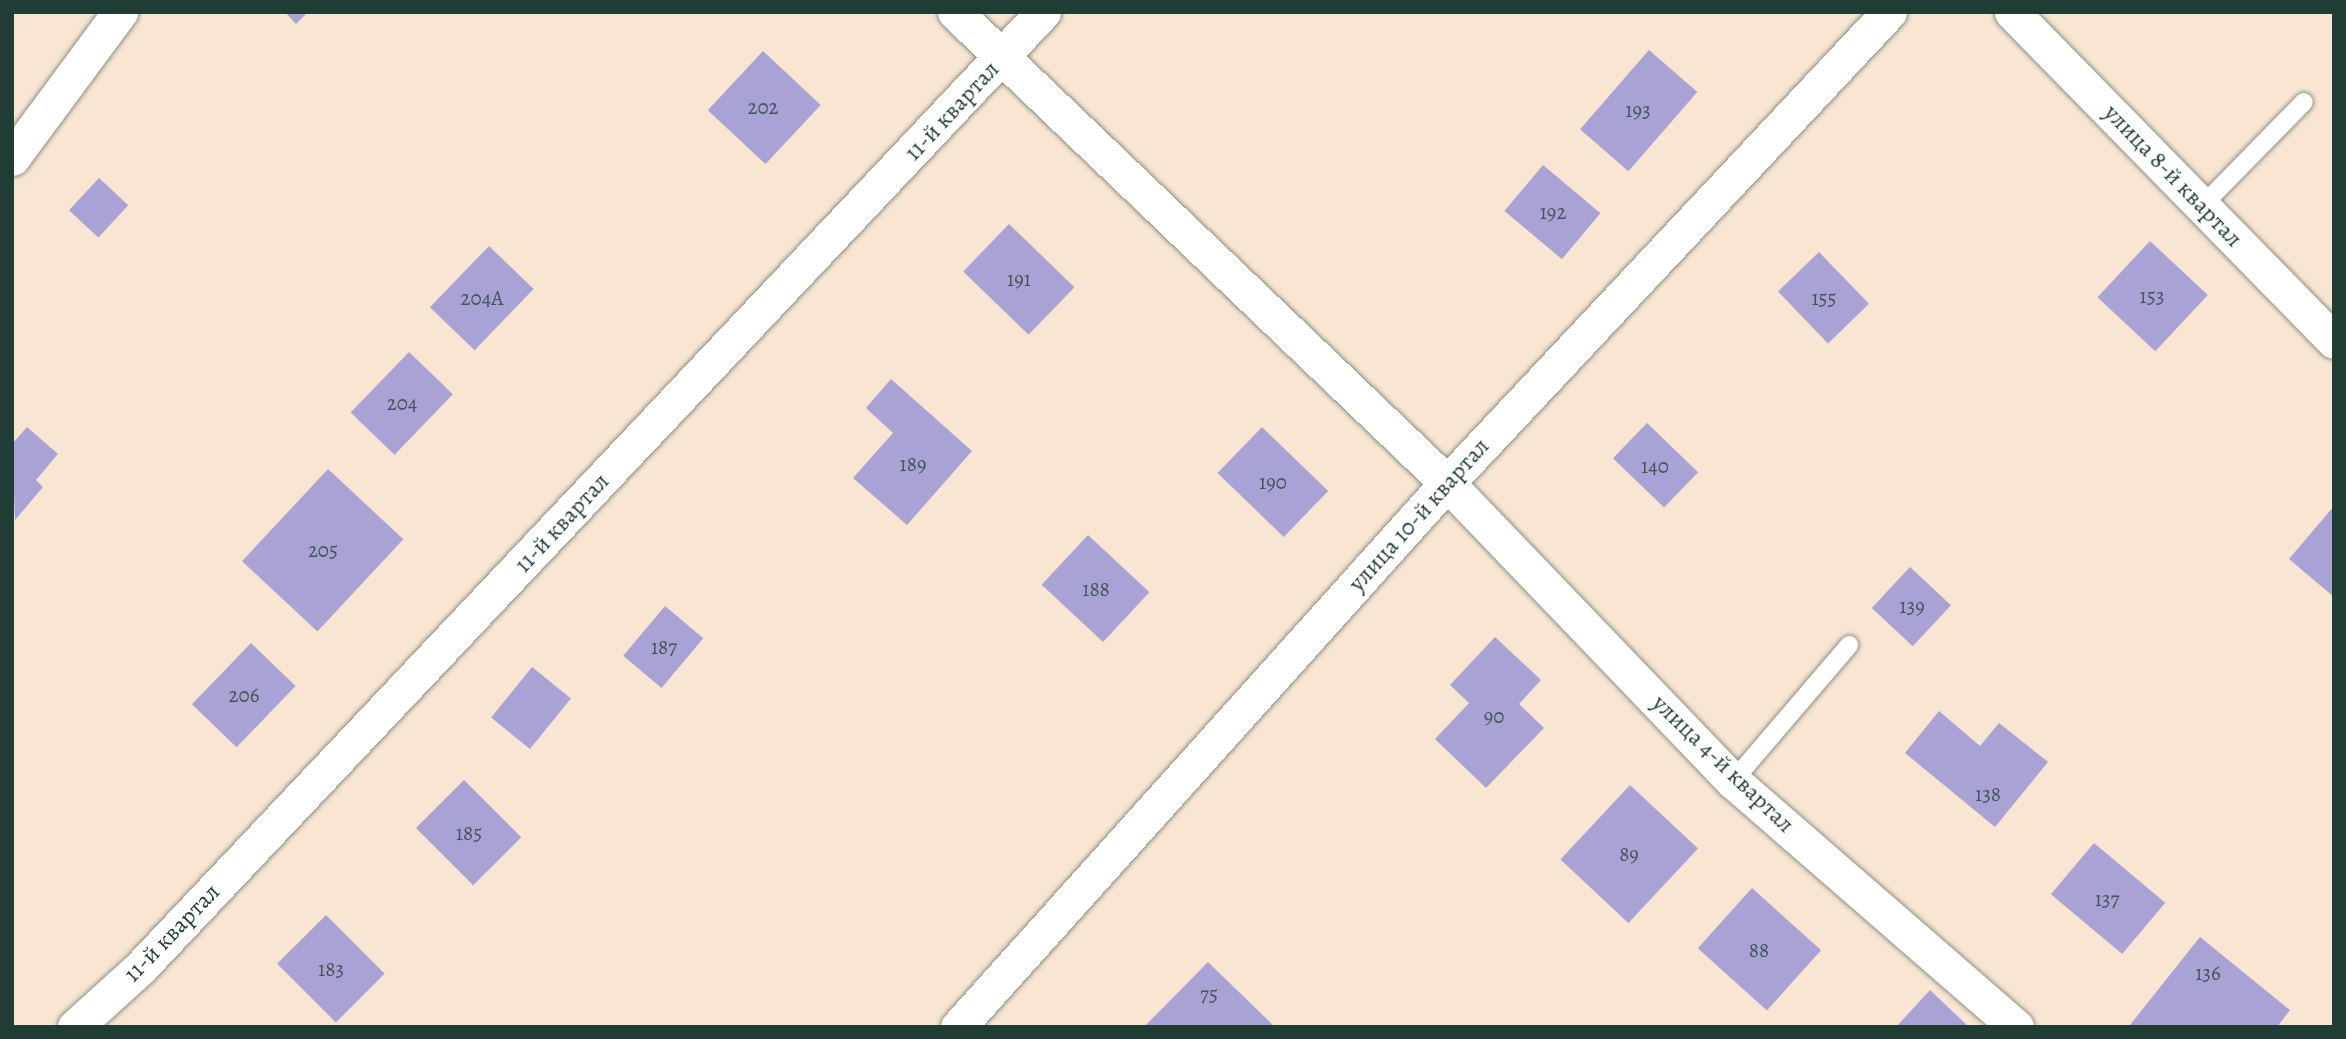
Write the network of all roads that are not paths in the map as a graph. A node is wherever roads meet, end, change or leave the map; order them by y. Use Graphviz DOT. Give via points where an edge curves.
graph roads {
  1 [pos="120,12"];
  2 [pos="955,12"];
  3 [pos="1043,12"];
  4 [pos="1889,12"];
  5 [pos="2012,12"];
  6 [pos="1003,57"];
  7 [pos="2304,102"];
  8 [pos="12,158"];
  9 [pos="2203,205"];
  10 [pos="2334,341"];
  11 [pos="1447,483"];
  12 [pos="1849,645"];
  13 [pos="1733,781"];
  14 [pos="977,1020"];
  15 [pos="75,1027"];
  16 [pos="2016,1027"];
  1 -- 8 [label="street"];
  2 -- 6 [label="street, улица 4-й квартал"];
  3 -- 6 [label="street, 11-й квартал"];
  4 -- 11 [label="street, улица 10-й квартал"];
  5 -- 9 [label="street, улица 8-й квартал"];
  6 -- 11 [label="street, улица 4-й квартал"];
  6 -- 15 [label="street, 11-й квартал" via="141,968"];
  7 -- 9 [label="lane"];
  9 -- 10 [label="street, улица 8-й квартал"];
  11 -- 13 [label="street, улица 4-й квартал"];
  11 -- 14 [label="street, улица 10-й квартал"];
  12 -- 13 [label="lane"];
  13 -- 16 [label="street, улица 4-й квартал"];
}
